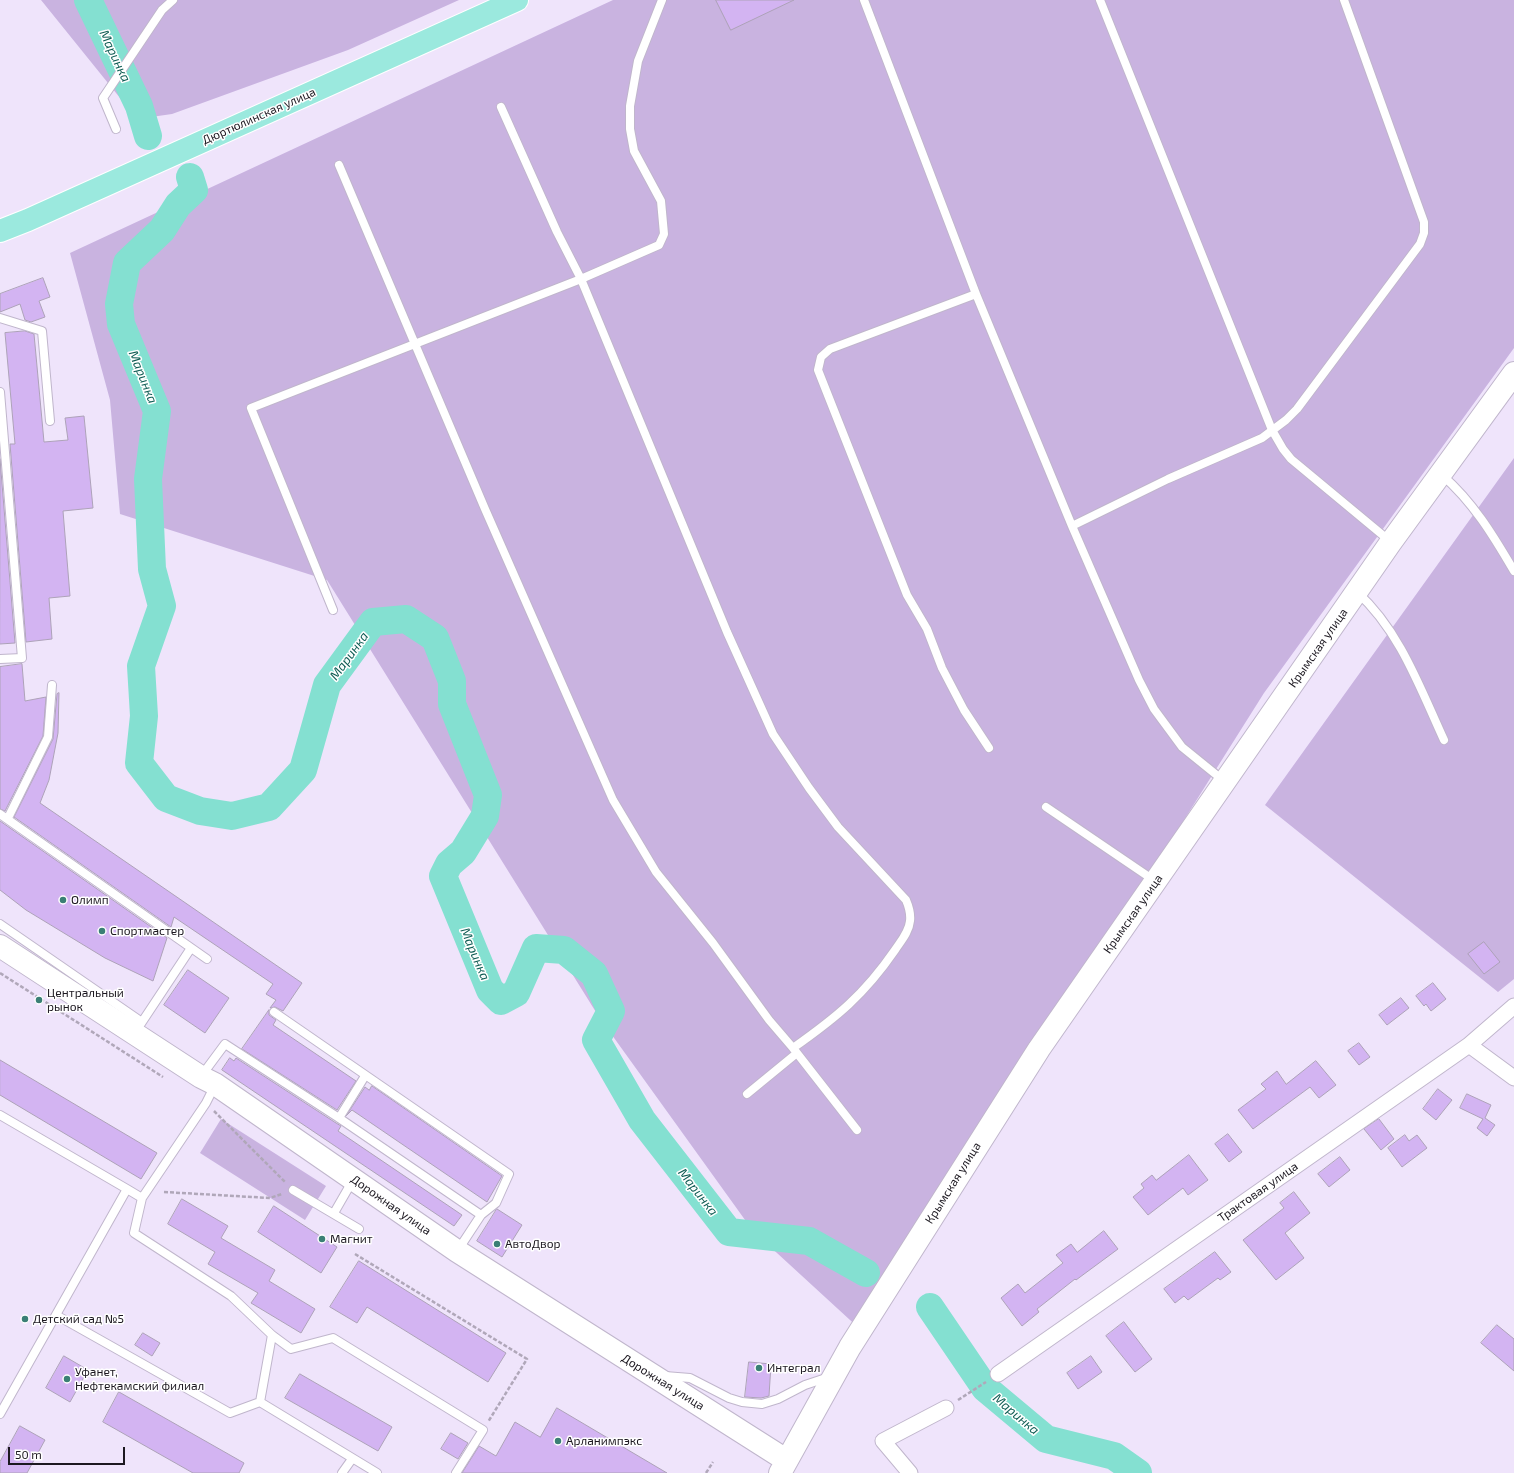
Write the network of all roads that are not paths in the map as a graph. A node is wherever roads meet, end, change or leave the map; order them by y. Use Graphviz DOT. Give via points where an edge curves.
graph roads {
  1 [pos="173,0"];
  2 [pos="517,0"];
  3 [pos="662,0"];
  4 [pos="864,0"];
  5 [pos="1100,0"];
  6 [pos="1344,0"];
  7 [pos="501,107"];
  8 [pos="116,129"];
  9 [pos="338,165"];
  10 [pos="0,231"];
  11 [pos="582,279"];
  12 [pos="976,294"];
  13 [pos="0,318"];
  14 [pos="416,344"];
  15 [pos="1514,372"];
  16 [pos="0,392"];
  17 [pos="50,421"];
  18 [pos="1272,430"];
  19 [pos="1440,474"];
  20 [pos="1072,526"];
  21 [pos="1391,542"];
  22 [pos="1514,571"];
  23 [pos="1357,592"];
  24 [pos="333,610"];
  25 [pos="0,659"];
  26 [pos="52,685"];
  27 [pos="1444,740"];
  28 [pos="989,748"];
  29 [pos="1225,781"];
  30 [pos="1046,807"];
  31 [pos="0,814"];
  32 [pos="8,818"];
  33 [pos="1155,881"];
  34 [pos="0,924"];
  35 [pos="0,946"];
  36 [pos="191,948"];
  37 [pos="207,958"];
  38 [pos="1514,1006"];
  39 [pos="274,1012"];
  40 [pos="138,1028"];
  41 [pos="1469,1044"];
  42 [pos="795,1050"];
  43 [pos="365,1076"];
  44 [pos="1514,1078"];
  45 [pos="207,1088"];
  46 [pos="747,1094"];
  47 [pos="0,1115"];
  48 [pos="338,1118"];
  49 [pos="857,1130"];
  50 [pos="353,1179"];
  51 [pos="127,1189"];
  52 [pos="293,1190"];
  53 [pos="142,1198"];
  54 [pos="334,1213"];
  55 [pos="481,1215"];
  56 [pos="359,1229"];
  57 [pos="457,1251"];
  58 [pos="56,1315"];
  59 [pos="272,1335"];
  60 [pos="998,1374"];
  61 [pos="654,1376"];
  62 [pos="833,1376"];
  63 [pos="260,1402"];
  64 [pos="946,1408"];
  65 [pos="0,1414"];
  66 [pos="352,1459"];
  67 [pos="783,1467"];
  68 [pos="342,1473"];
  69 [pos="377,1473"];
  70 [pos="456,1473"];
  71 [pos="910,1473"];
  1 -- 8 [label="lane" via="162,10 103,98"];
  2 -- 10 [label="main road, Дюртюлинская улица"];
  3 -- 11 [label="lane" via="638,61 630,106 630,129 634,150 661,201 664,234 659,244"];
  4 -- 12 [label="lane"];
  5 -- 18 [label="lane"];
  6 -- 18 [label="lane" via="1424,222 1424,233 1420,244 1297,409"];
  7 -- 11 [label="lane" via="557,232"];
  9 -- 14 [label="lane"];
  11 -- 14 [label="lane"];
  11 -- 42 [label="lane" via="724,624 774,734 838,827 906,900 910,911 906,934 868,986 834,1019"];
  12 -- 20 [label="lane"];
  12 -- 28 [label="lane" via="830,348 821,357 818,370 907,595 927,629 942,668 964,710"];
  13 -- 17 [label="lane" via="42,331"];
  14 -- 24 [label="lane" via="251,408"];
  14 -- 42 [label="lane" via="613,800 656,872 713,943 769,1020"];
  15 -- 19 [label="main road, Крымская улица"];
  16 -- 25 [label="lane" via="22,658"];
  18 -- 20 [label="lane" via="1262,438 1168,479"];
  18 -- 21 [label="lane" via="1282,449 1291,459"];
  19 -- 21 [label="main road, Крымская улица"];
  19 -- 22 [label="lane" via="1459,490 1485,522"];
  20 -- 29 [label="lane" via="1154,710 1182,747"];
  21 -- 23 [label="main road, Крымская улица"];
  23 -- 27 [label="lane" via="1379,614 1396,640"];
  23 -- 29 [label="main road, Крымская улица"];
  26 -- 32 [label="lane" via="48,737"];
  29 -- 33 [label="main road, Крымская улица"];
  30 -- 33 [label="lane"];
  31 -- 32 [label="lane"];
  32 -- 36 [label="lane"];
  33 -- 62 [label="main road, Крымская улица" via="1039,1049"];
  34 -- 40 [label="lane"];
  35 -- 40 [label="main road, Дорожная улица"];
  36 -- 37 [label="lane"];
  36 -- 40 [label="lane"];
  38 -- 41 [label="street, Трактовая улица"];
  39 -- 43 [label="lane"];
  40 -- 45 [label="main road, Дорожная улица"];
  41 -- 44 [label="street"];
  41 -- 60 [label="street, Трактовая улица"];
  42 -- 46 [label="lane"];
  42 -- 49 [label="lane"];
  43 -- 48 [label="lane"];
  43 -- 55 [label="lane" via="509,1174 496,1203"];
  45 -- 48 [label="lane" via="225,1044"];
  45 -- 50 [label="main road, Дорожная улица"];
  45 -- 53 [label="lane"];
  47 -- 51 [label="lane"];
  48 -- 55 [label="lane"];
  50 -- 54 [label="lane"];
  50 -- 57 [label="main road, Дорожная улица"];
  51 -- 53 [label="lane"];
  51 -- 58 [label="lane"];
  52 -- 54 [label="lane"];
  53 -- 59 [label="lane" via="134,1233 231,1296"];
  54 -- 56 [label="lane"];
  55 -- 57 [label="lane"];
  57 -- 61 [label="main road, Дорожная улица"];
  58 -- 63 [label="lane" via="230,1413"];
  58 -- 65 [label="lane"];
  59 -- 63 [label="lane"];
  59 -- 70 [label="lane" via="291,1349 333,1338 483,1430"];
  61 -- 62 [label="lane" via="690,1378 729,1398 762,1404"];
  61 -- 67 [label="main road, Дорожная улица"];
  62 -- 67 [label="main road, Крымская улица"];
  63 -- 66 [label="lane"];
  64 -- 71 [label="street" via="883,1441"];
  66 -- 68 [label="lane"];
  66 -- 69 [label="lane"];
}
